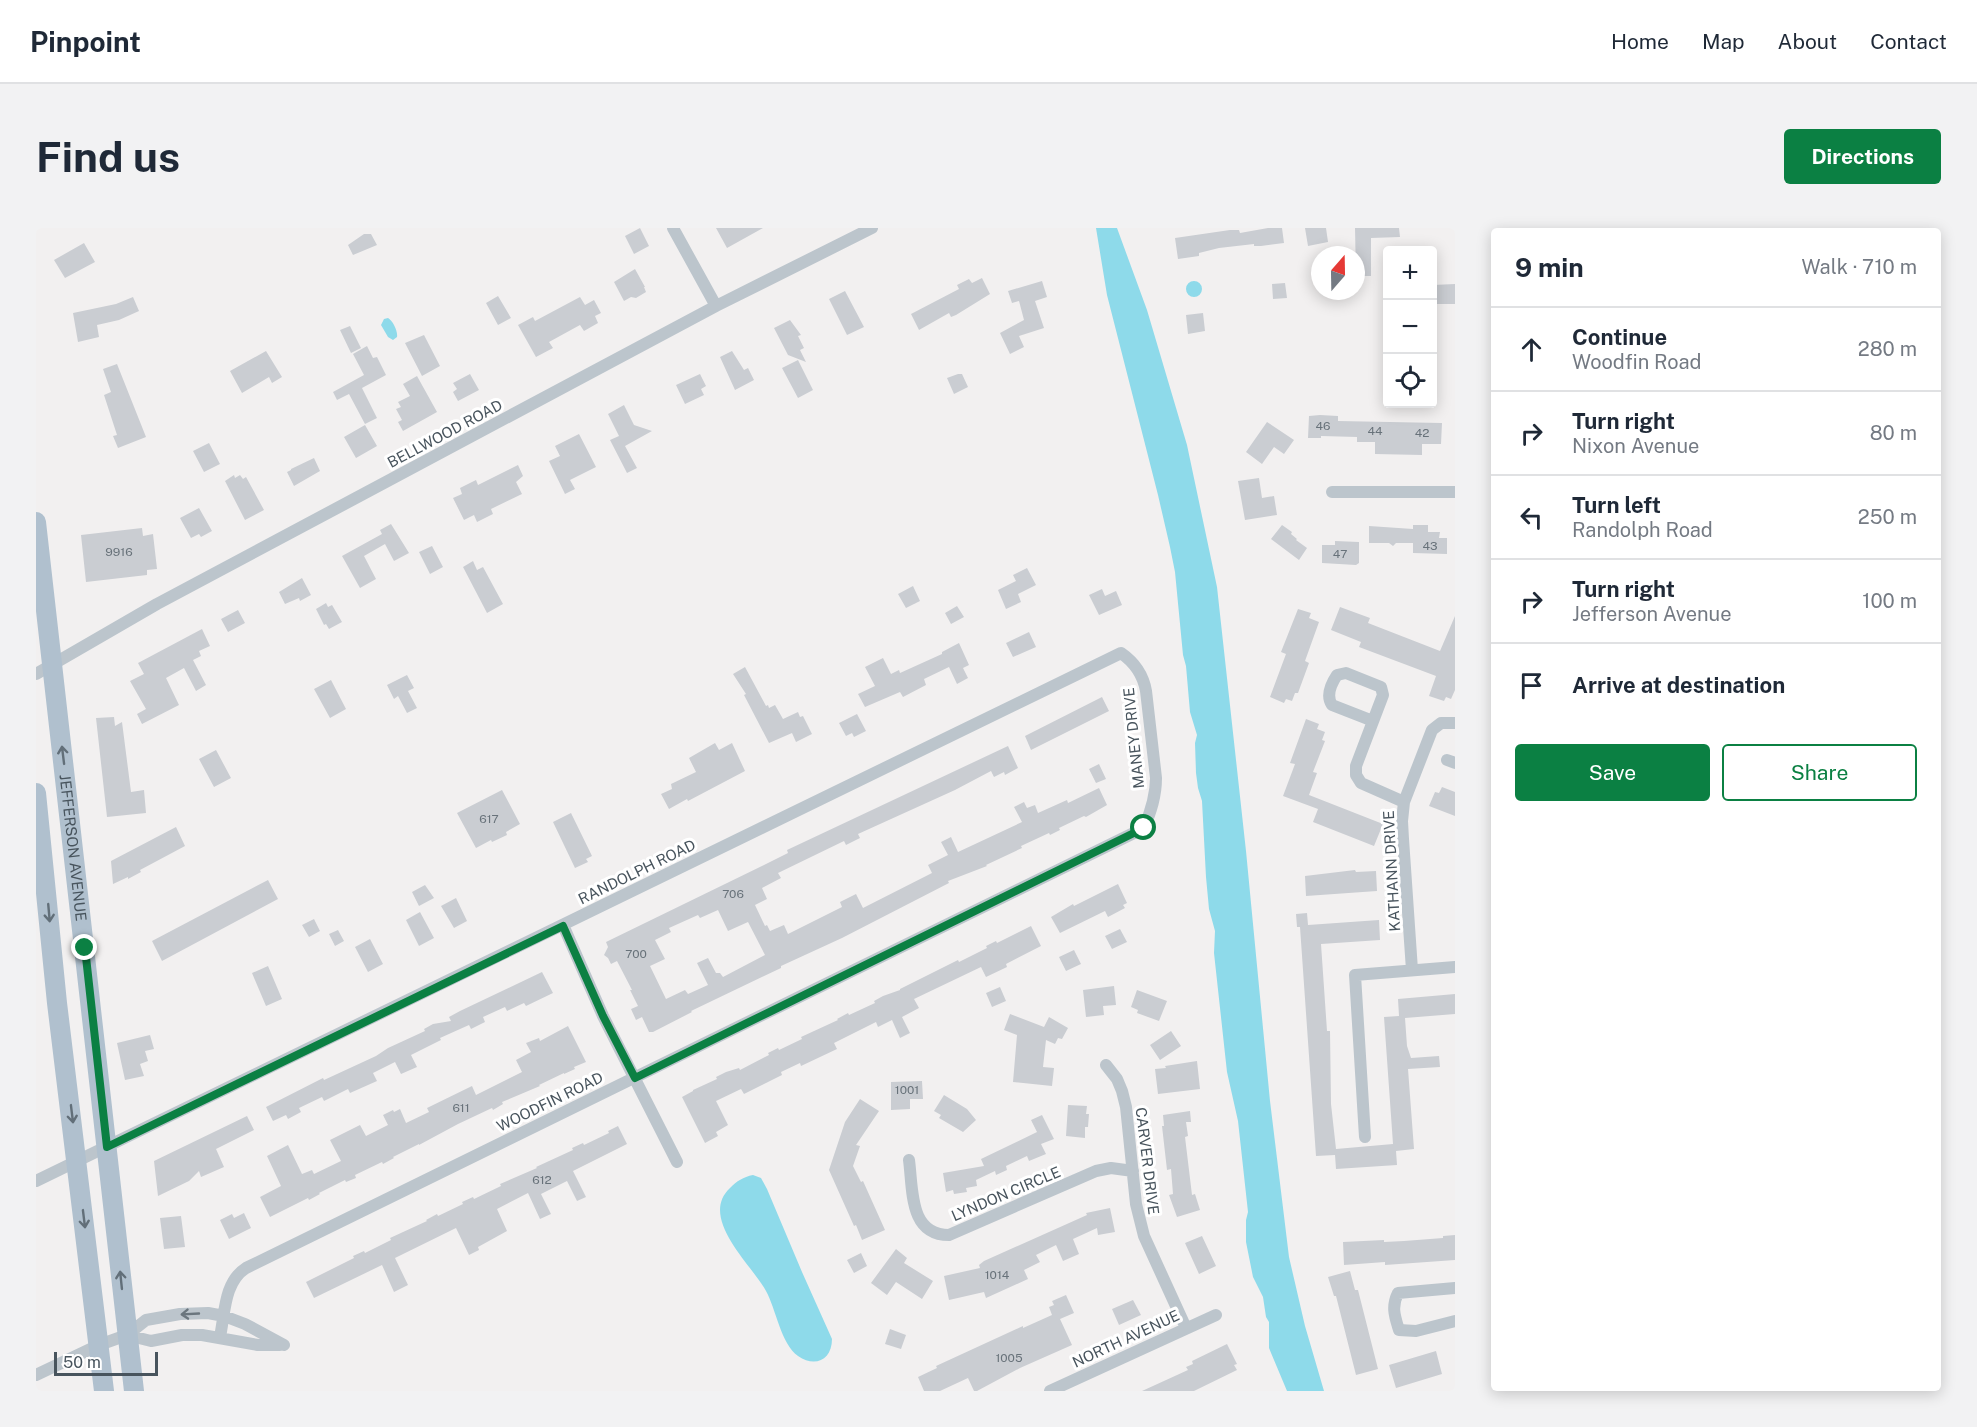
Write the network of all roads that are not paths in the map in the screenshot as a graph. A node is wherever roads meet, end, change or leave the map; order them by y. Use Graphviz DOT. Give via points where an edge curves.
graph roads {
  1 [pos="673,228"];
  2 [pos="872,228"];
  3 [pos="716,306"];
  4 [pos="1332,492"];
  5 [pos="1455,492"];
  6 [pos="36,522"];
  7 [pos="1121,652"];
  8 [pos="44,669"];
  9 [pos="1373,721"];
  10 [pos="1455,723"];
  11 [pos="36,793"];
  12 [pos="1404,802"];
  13 [pos="1144,828"];
  14 [pos="563,926"];
  15 [pos="1455,968"];
  16 [pos="1412,970"];
  17 [pos="1106,1065"];
  18 [pos="635,1078"];
  19 [pos="1365,1137"];
  20 [pos="107,1147"];
  21 [pos="909,1160"];
  22 [pos="77,1161"];
  23 [pos="677,1162"];
  24 [pos="1133,1171"];
  25 [pos="36,1181"];
  26 [pos="1455,1288"];
  27 [pos="1216,1315"];
  28 [pos="224,1316"];
  29 [pos="1455,1321"];
  30 [pos="1186,1328"];
  31 [pos="127,1335"];
  32 [pos="220,1337"];
  33 [pos="99,1345"];
  34 [pos="36,1374"];
  35 [pos="104,1391"];
  36 [pos="134,1391"];
  37 [pos="1050,1391"];
  1 -- 3 [label="street"];
  2 -- 3 [label="street, BELLWOOD ROAD"];
  3 -- 8 [label="street, BELLWOOD ROAD" via="168,598"];
  4 -- 5 [label="street"];
  6 -- 8 [label="main road, JEFFERSON AVENUE"];
  7 -- 13 [label="street, MANEY DRIVE" via="1137,669 1146,691 1156,789"];
  7 -- 14 [label="street, RANDOLPH ROAD"];
  20 -- 8 [label="main road, JEFFERSON AVENUE, one-way"];
  9 -- 9 [label="street" via="1383,695 1381,687 1346,673 1336,675 1329,695 1332,705"];
  9 -- 12 [label="street" via="1356,776 1361,783"];
  10 -- 12 [label="street, KATHANN DRIVE" via="1441,723 1432,730"];
  11 -- 22 [label="main road, JEFFERSON AVENUE, one-way"];
  12 -- 16 [label="street, KATHANN DRIVE" via="1402,830"];
  13 -- 18 [label="street, WOODFIN ROAD"];
  14 -- 18 [label="street"];
  14 -- 20 [label="street, RANDOLPH ROAD"];
  15 -- 16 [label="street"];
  16 -- 19 [label="street" via="1355,975"];
  17 -- 24 [label="street, CARVER DRIVE" via="1122,1091"];
  18 -- 23 [label="street"];
  18 -- 28 [label="street, WOODFIN ROAD" via="239,1272 231,1282"];
  20 -- 22 [label="street, RANDOLPH ROAD"];
  31 -- 20 [label="main road, JEFFERSON AVENUE, one-way"];
  21 -- 24 [label="street, LYNDON CIRCLE" via="917,1215 930,1232 940,1235 950,1235 1096,1171"];
  22 -- 25 [label="street, RANDOLPH ROAD"];
  22 -- 33 [label="main road, JEFFERSON AVENUE, one-way"];
  24 -- 30 [label="street, CARVER DRIVE" via="1144,1236"];
  26 -- 29 [label="street" via="1398,1293 1394,1301 1399,1330 1416,1331"];
  27 -- 30 [label="street, NORTH AVENUE"];
  28 -- 31 [label="street, one-way" via="194,1313 146,1320"];
  28 -- 32 [label="street, WOODFIN ROAD"];
  28 -- 32 [label="street" via="284,1345 258,1345"];
  30 -- 37 [label="street, NORTH AVENUE"];
  31 -- 32 [label="street" via="151,1341 183,1335"];
  31 -- 33 [label="street"];
  31 -- 36 [label="main road, JEFFERSON AVENUE"];
  33 -- 34 [label="street"];
  33 -- 35 [label="main road, JEFFERSON AVENUE"];
}
